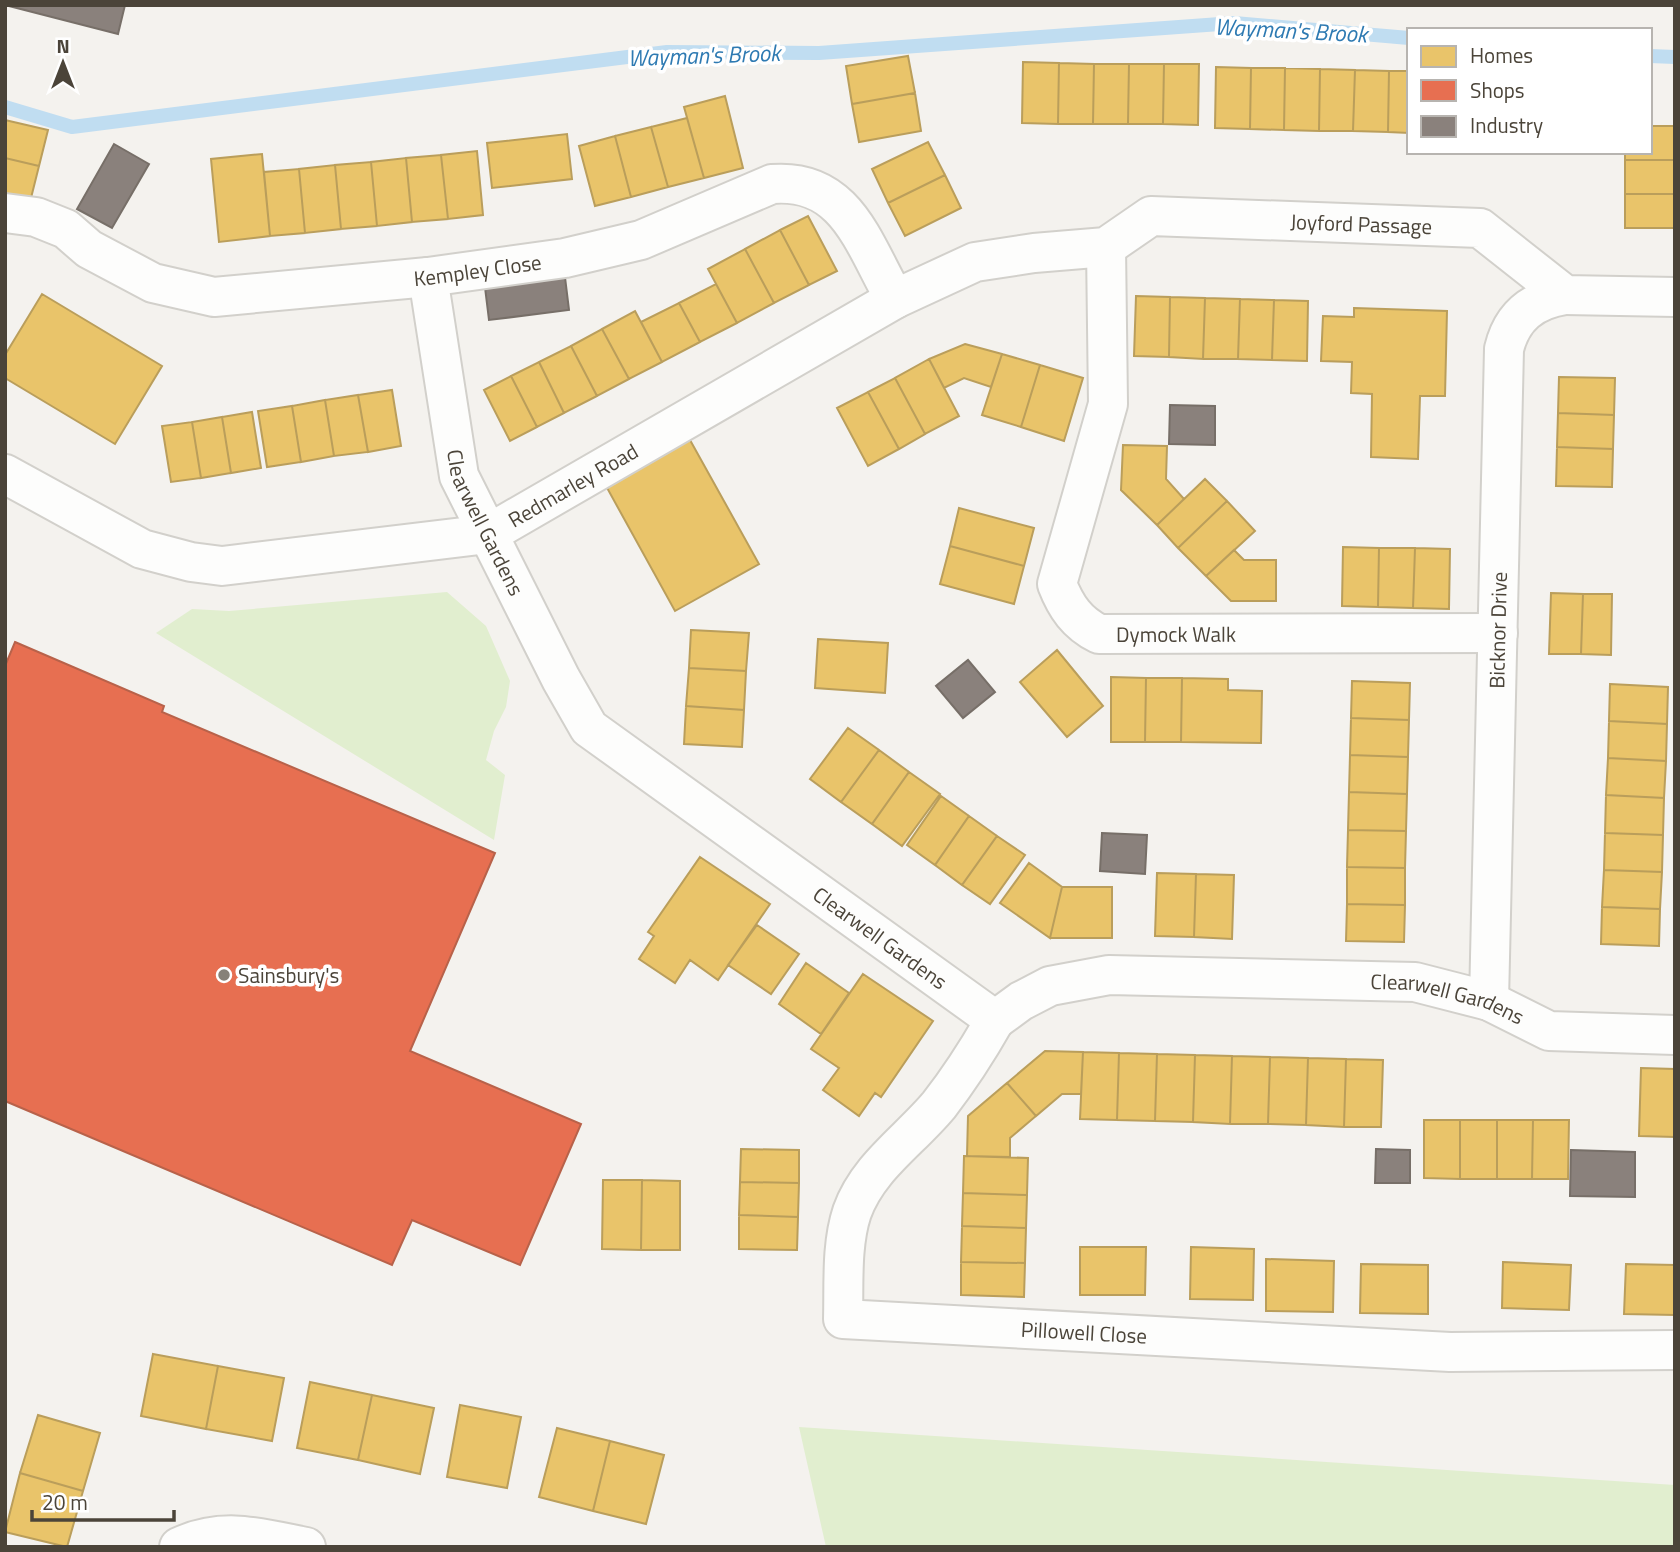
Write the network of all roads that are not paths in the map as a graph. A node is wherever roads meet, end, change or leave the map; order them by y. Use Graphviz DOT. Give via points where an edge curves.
graph roads {
  1 [pos="5,212"];
  2 [pos="1106,247"];
  3 [pos="1034,253"];
  4 [pos="428,277"];
  5 [pos="1565,295"];
  6 [pos="1675,297"];
  7 [pos="895,299"];
  8 [pos="5,474"];
  9 [pos="488,534"];
  10 [pos="1498,633"];
  11 [pos="1489,1000"];
  12 [pos="995,1020"];
  13 [pos="1675,1035"];
  14 [pos="1675,1350"];
  15 [pos="179,1547"];
  16 [pos="306,1547"];
  1 -- 4 [label="street, Kempley Close" via="36,217 66,229 89,249 153,283 214,297"];
  2 -- 3 [label="street, Joyford Passage"];
  2 -- 5 [label="street, Joyford Passage" via="1151,216 1480,229"];
  2 -- 10 [label="street, Dymock Walk" via="1108,404 1057,584 1078,620 1098,634"];
  3 -- 7 [label="street, Redmarley Road" via="975,262"];
  4 -- 7 [label="street, Kempley Close" via="565,258 641,240 761,187 794,182 815,187 843,209"];
  4 -- 9 [label="street, Clearwell Gardens" via="459,476"];
  5 -- 6 [label="street"];
  5 -- 10 [label="street, Bicknor Drive" via="1530,307 1508,333 1504,349"];
  7 -- 9 [label="street, Redmarley Road"];
  8 -- 9 [label="street, Redmarley Road" via="142,550 212,565"];
  9 -- 12 [label="street, Clearwell Gardens" via="589,728"];
  10 -- 11 [label="street, Bicknor Drive"];
  11 -- 12 [label="street, Clearwell Gardens" via="1415,982 1109,975 1050,986"];
  11 -- 13 [label="street, Clearwell Gardens" via="1549,1031"];
  12 -- 14 [label="street, Pillowell Close" via="940,1104 870,1176 859,1195 847,1239 843,1319 1450,1352"];
  15 -- 16 [label="street" via="218,1534 242,1534"];
}
